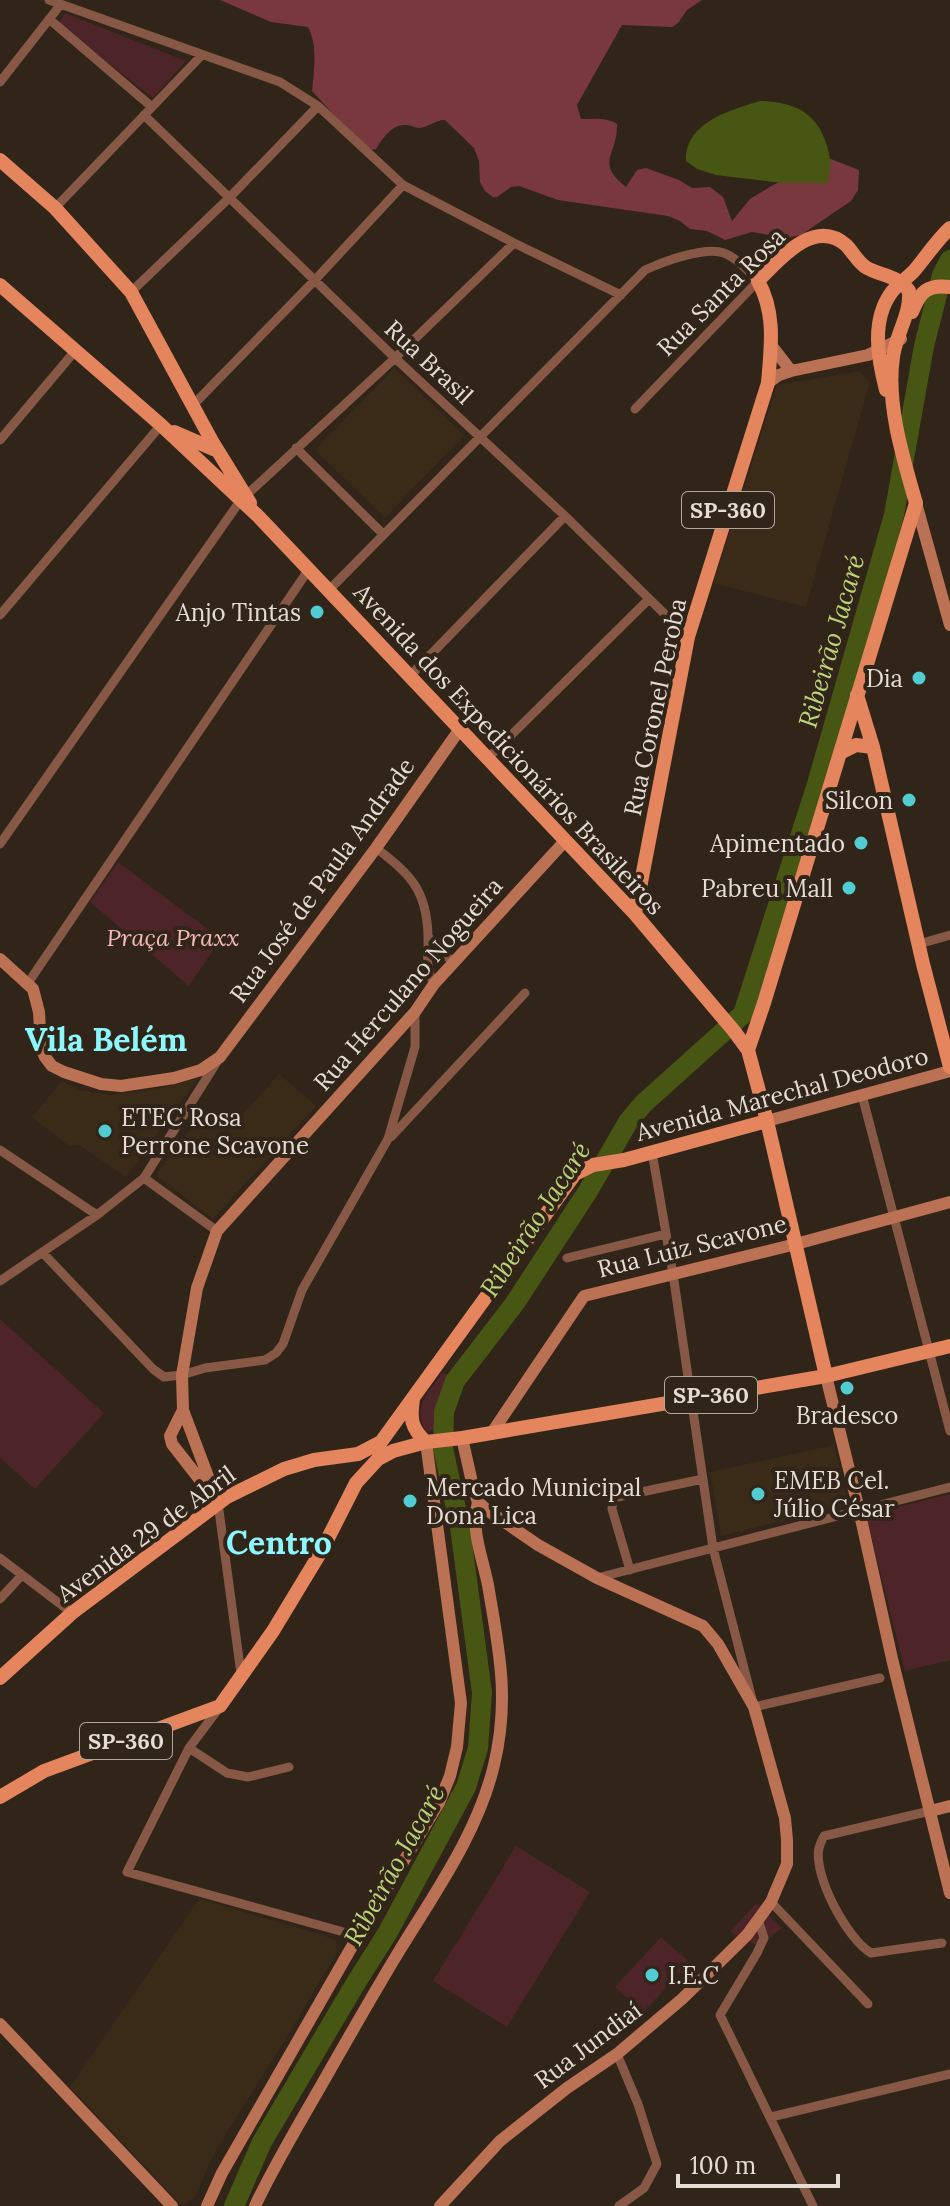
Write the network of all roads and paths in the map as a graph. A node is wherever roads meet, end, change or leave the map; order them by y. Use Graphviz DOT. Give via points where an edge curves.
graph roads {
  1 [pos="49,0"];
  2 [pos="61,4"];
  3 [pos="49,19"];
  4 [pos="201,56"];
  5 [pos="0,82"];
  6 [pos="318,106"];
  7 [pos="152,107"];
  8 [pos="144,115"];
  9 [pos="0,160"];
  10 [pos="403,185"];
  11 [pos="229,198"];
  12 [pos="55,208"];
  13 [pos="950,228"];
  14 [pos="514,243"];
  15 [pos="314,281"];
  16 [pos="758,281"];
  17 [pos="901,282"];
  18 [pos="0,285"];
  19 [pos="950,287"];
  20 [pos="131,292"];
  21 [pos="621,295"];
  22 [pos="899,340"];
  23 [pos="771,345"];
  24 [pos="75,351"];
  25 [pos="878,351"];
  26 [pos="395,358"];
  27 [pos="791,371"];
  28 [pos="768,383"];
  29 [pos="193,405"];
  30 [pos="635,409"];
  31 [pos="896,421"];
  32 [pos="162,426"];
  33 [pos="481,438"];
  34 [pos="0,440"];
  35 [pos="296,448"];
  36 [pos="218,451"];
  37 [pos="196,459"];
  38 [pos="243,499"];
  39 [pos="916,503"];
  40 [pos="565,516"];
  41 [pos="383,534"];
  42 [pos="309,569"];
  43 [pos="329,590"];
  44 [pos="649,599"];
  45 [pos="0,615"];
  46 [pos="950,625"];
  47 [pos="688,637"];
  48 [pos="410,676"];
  49 [pos="856,695"];
  50 [pos="460,729"];
  51 [pos="873,747"];
  52 [pos="840,753"];
  53 [pos="487,759"];
  54 [pos="565,841"];
  55 [pos="0,844"];
  56 [pos="376,848"];
  57 [pos="635,914"];
  58 [pos="950,935"];
  59 [pos="428,936"];
  60 [pos="919,944"];
  61 [pos="0,959"];
  62 [pos="455,962"];
  63 [pos="28,983"];
  64 [pos="434,984"];
  65 [pos="525,993"];
  66 [pos="415,1012"];
  67 [pos="748,1050"];
  68 [pos="220,1057"];
  69 [pos="950,1069"];
  70 [pos="862,1095"];
  71 [pos="767,1121"];
  72 [pos="388,1139"];
  73 [pos="0,1150"];
  74 [pos="652,1152"];
  75 [pos="144,1178"];
  76 [pos="950,1202"];
  77 [pos="97,1215"];
  78 [pos="894,1217"];
  79 [pos="217,1231"];
  80 [pos="666,1234"];
  81 [pos="796,1244"];
  82 [pos="43,1253"];
  83 [pos="567,1258"];
  84 [pos="673,1274"];
  85 [pos="0,1281"];
  86 [pos="950,1346"];
  87 [pos="929,1351"];
  88 [pos="182,1375"];
  89 [pos="826,1376"];
  90 [pos="413,1399"];
  91 [pos="690,1399"];
  92 [pos="183,1410"];
  93 [pos="176,1428"];
  94 [pos="950,1431"];
  95 [pos="491,1434"];
  96 [pos="193,1436"];
  97 [pos="459,1439"];
  98 [pos="381,1442"];
  99 [pos="429,1442"];
  100 [pos="346,1455"];
  101 [pos="703,1479"];
  102 [pos="356,1483"];
  103 [pos="950,1487"];
  104 [pos="478,1502"];
  105 [pos="218,1503"];
  106 [pos="859,1510"];
  107 [pos="713,1548"];
  108 [pos="0,1558"];
  109 [pos="630,1570"];
  110 [pos="22,1575"];
  111 [pos="597,1578"];
  112 [pos="0,1599"];
  113 [pos="72,1613"];
  114 [pos="241,1674"];
  115 [pos="0,1678"];
  116 [pos="880,1678"];
  117 [pos="220,1706"];
  118 [pos="754,1707"];
  119 [pos="189,1748"];
  120 [pos="289,1767"];
  121 [pos="0,1797"];
  122 [pos="950,1806"];
  123 [pos="930,1811"];
  124 [pos="950,1893"];
  125 [pos="771,1902"];
  126 [pos="758,1919"];
  127 [pos="358,1936"];
  128 [pos="942,1943"];
  129 [pos="868,2004"];
  130 [pos="0,2024"];
  131 [pos="617,2054"];
  132 [pos="950,2074"];
  133 [pos="771,2117"];
  134 [pos="172,2206"];
  135 [pos="207,2206"];
  136 [pos="255,2206"];
  137 [pos="440,2206"];
  138 [pos="619,2206"];
  139 [pos="813,2206"];
  1 -- 2 [label="street"];
  2 -- 3 [label="street"];
  2 -- 4 [label="street"];
  3 -- 5 [label="street"];
  3 -- 7 [label="street"];
  4 -- 6 [label="street" via="280,82"];
  4 -- 7 [label="street"];
  6 -- 10 [label="street"];
  6 -- 11 [label="street"];
  7 -- 8 [label="street"];
  8 -- 11 [label="street, Rua Brasil"];
  8 -- 12 [label="street"];
  9 -- 12 [label="main road"];
  10 -- 14 [label="street"];
  10 -- 15 [label="street"];
  11 -- 15 [label="street, Rua Brasil"];
  11 -- 20 [label="street"];
  12 -- 20 [label="main road"];
  13 -- 17 [label="main road"];
  14 -- 21 [label="street"];
  14 -- 26 [label="street"];
  15 -- 26 [label="street, Rua Brasil"];
  15 -- 29 [label="street"];
  16 -- 17 [label="main road, Rua Santa Rosa" via="791,248 807,239 828,237 844,244 864,267"];
  16 -- 21 [label="street" via="733,258 711,252 661,262 645,270"];
  16 -- 23 [label="main road, Rua Coronel Peroba / SP-360" via="770,311"];
  16 -- 30 [label="street, Rua Santa Rosa"];
  17 -- 22 [label="main road" via="909,291 909,307"];
  17 -- 25 [label="main road" via="885,303"];
  18 -- 24 [label="main road"];
  19 -- 22 [label="main road" via="929,289 918,297"];
  20 -- 29 [label="main road"];
  21 -- 33 [label="street"];
  22 -- 25 [label="main road"];
  22 -- 31 [label="main road" via="891,378"];
  23 -- 27 [label="main road"];
  23 -- 28 [label="main road, Rua Coronel Peroba / SP-360"];
  24 -- 32 [label="main road"];
  24 -- 34 [label="street"];
  25 -- 27 [label="main road"];
  25 -- 31 [label="main road"];
  26 -- 33 [label="street, Rua Brasil"];
  26 -- 35 [label="street"];
  27 -- 28 [label="main road"];
  28 -- 47 [label="main road, Rua Coronel Peroba / SP-360"];
  29 -- 36 [label="main road"];
  31 -- 39 [label="main road"];
  32 -- 36 [label="main road"];
  32 -- 37 [label="main road"];
  32 -- 45 [label="street"];
  33 -- 40 [label="street, Rua Brasil"];
  33 -- 41 [label="street"];
  35 -- 38 [label="street"];
  35 -- 41 [label="street"];
  36 -- 37 [label="main road"];
  36 -- 38 [label="main road"];
  37 -- 38 [label="main road"];
  38 -- 42 [label="main road, Avenida dos Expedicionários Brasileiros"];
  38 -- 55 [label="street"];
  39 -- 46 [label="main road"];
  39 -- 49 [label="main road"];
  40 -- 44 [label="street, Rua Brasil"];
  40 -- 48 [label="street"];
  41 -- 43 [label="street"];
  42 -- 43 [label="main road, Avenida dos Expedicionários Brasileiros"];
  42 -- 63 [label="street"];
  43 -- 48 [label="main road, Avenida dos Expedicionários Brasileiros"];
  44 -- 47 [label="street, Rua Brasil"];
  44 -- 53 [label="street"];
  47 -- 57 [label="main road, Rua Coronel Peroba / SP-360"];
  48 -- 50 [label="main road, Avenida dos Expedicionários Brasileiros"];
  49 -- 51 [label="main road"];
  49 -- 52 [label="main road"];
  50 -- 53 [label="main road, Avenida dos Expedicionários Brasileiros"];
  50 -- 56 [label="main road, Rua José de Paula Andrade"];
  51 -- 52 [label="main road" via="856,745"];
  51 -- 60 [label="main road"];
  52 -- 67 [label="main road"];
  53 -- 54 [label="main road, Avenida dos Expedicionários Brasileiros"];
  54 -- 57 [label="main road, Avenida dos Expedicionários Brasileiros"];
  54 -- 62 [label="main road, Rua Herculano Nogueira"];
  56 -- 59 [label="street" via="422,894"];
  56 -- 68 [label="main road, Rua José de Paula Andrade"];
  57 -- 67 [label="main road, Avenida dos Expedicionários Brasileiros"];
  58 -- 60 [label="street"];
  59 -- 62 [label="street"];
  59 -- 64 [label="street" via="427,965"];
  60 -- 69 [label="main road"];
  61 -- 63 [label="main road"];
  62 -- 64 [label="main road, Rua Herculano Nogueira"];
  63 -- 68 [label="main road" via="36,998 41,1048 52,1066 64,1072 121,1086 174,1078"];
  64 -- 66 [label="main road, Rua Herculano Nogueira"];
  65 -- 72 [label="street"];
  66 -- 72 [label="street" via="415,1047"];
  66 -- 79 [label="main road, Rua Herculano Nogueira"];
  67 -- 71 [label="main road"];
  68 -- 75 [label="street"];
  69 -- 70 [label="main road, Avenida Marechal Deodoro"];
  70 -- 71 [label="main road, Avenida Marechal Deodoro"];
  70 -- 78 [label="street"];
  71 -- 74 [label="main road, Avenida Marechal Deodoro"];
  71 -- 81 [label="main road"];
  72 -- 88 [label="street" via="302,1290 276,1353 265,1360"];
  73 -- 77 [label="street"];
  74 -- 80 [label="street"];
  74 -- 90 [label="main road, Avenida Marechal Deodoro" via="575,1174"];
  75 -- 77 [label="street"];
  75 -- 79 [label="street"];
  76 -- 78 [label="main road, Rua Luiz Scavone"];
  77 -- 82 [label="street"];
  78 -- 81 [label="main road, Rua Luiz Scavone"];
  78 -- 87 [label="street"];
  79 -- 88 [label="main road, Rua Herculano Nogueira" via="197,1288"];
  80 -- 83 [label="street"];
  80 -- 84 [label="street"];
  81 -- 84 [label="main road, Rua Luiz Scavone"];
  81 -- 89 [label="main road"];
  82 -- 85 [label="street"];
  82 -- 88 [label="street" via="153,1369 164,1377"];
  84 -- 91 [label="street"];
  84 -- 95 [label="main road, Rua Luiz Scavone" via="584,1296"];
  86 -- 87 [label="main road, SP-360"];
  87 -- 89 [label="main road, SP-360"];
  87 -- 94 [label="street"];
  88 -- 92 [label="main road, Rua Herculano Nogueira"];
  89 -- 91 [label="main road, SP-360"];
  89 -- 106 [label="main road"];
  90 -- 98 [label="main road, Avenida Marechal Deodoro"];
  90 -- 99 [label="main road" via="415,1432"];
  91 -- 95 [label="main road, SP-360"];
  91 -- 101 [label="street"];
  92 -- 93 [label="main road"];
  92 -- 96 [label="main road, Rua Herculano Nogueira"];
  93 -- 96 [label="main road"];
  93 -- 105 [label="main road" via="172,1444"];
  95 -- 97 [label="main road, SP-360"];
  96 -- 105 [label="main road, Rua Herculano Nogueira"];
  97 -- 99 [label="main road, SP-360"];
  97 -- 104 [label="main road"];
  98 -- 100 [label="main road, Avenida 29 de Abril"];
  99 -- 102 [label="main road, SP-360" via="378,1459"];
  99 -- 127 [label="main road" via="461,1703 457,1747 439,1803"];
  100 -- 102 [label="main road" via="357,1473"];
  100 -- 105 [label="main road, Avenida 29 de Abril" via="284,1469"];
  101 -- 107 [label="street"];
  101 -- 109 [label="street" via="613,1498"];
  102 -- 114 [label="main road, SP-360" via="322,1550"];
  103 -- 106 [label="street"];
  104 -- 111 [label="main road, Rua Jundiaí"];
  104 -- 136 [label="main road" via="475,1522 503,1673 501,1726 489,1785 447,1874 281,2153"];
  105 -- 113 [label="main road, Avenida 29 de Abril"];
  105 -- 114 [label="street"];
  106 -- 107 [label="street"];
  106 -- 123 [label="main road"];
  107 -- 109 [label="street"];
  107 -- 118 [label="street"];
  108 -- 110 [label="street"];
  109 -- 111 [label="street"];
  110 -- 112 [label="street"];
  110 -- 113 [label="street"];
  111 -- 118 [label="main road, Rua Jundiaí" via="703,1626"];
  113 -- 115 [label="main road, Avenida 29 de Abril"];
  114 -- 117 [label="main road, SP-360"];
  116 -- 118 [label="street"];
  117 -- 119 [label="street"];
  117 -- 121 [label="main road, SP-360" via="44,1771"];
  118 -- 125 [label="main road, Rua Jundiaí" via="787,1840 787,1864"];
  119 -- 120 [label="street" via="227,1773 248,1777"];
  119 -- 127 [label="street" via="127,1872"];
  122 -- 123 [label="main road"];
  123 -- 124 [label="main road"];
  123 -- 128 [label="street" via="824,1836 818,1850 828,1897 861,1947 871,1953"];
  125 -- 126 [label="main road, Rua Jundiaí"];
  125 -- 129 [label="street"];
  126 -- 131 [label="main road, Rua Jundiaí" via="682,1999"];
  126 -- 133 [label="street" via="764,1938 720,2015"];
  127 -- 135 [label="main road"];
  130 -- 134 [label="main road"];
  131 -- 137 [label="main road, Rua Jundiaí" via="500,2141"];
  131 -- 138 [label="street" via="657,2164 644,2188"];
  132 -- 133 [label="street"];
  133 -- 139 [label="street"];
}
